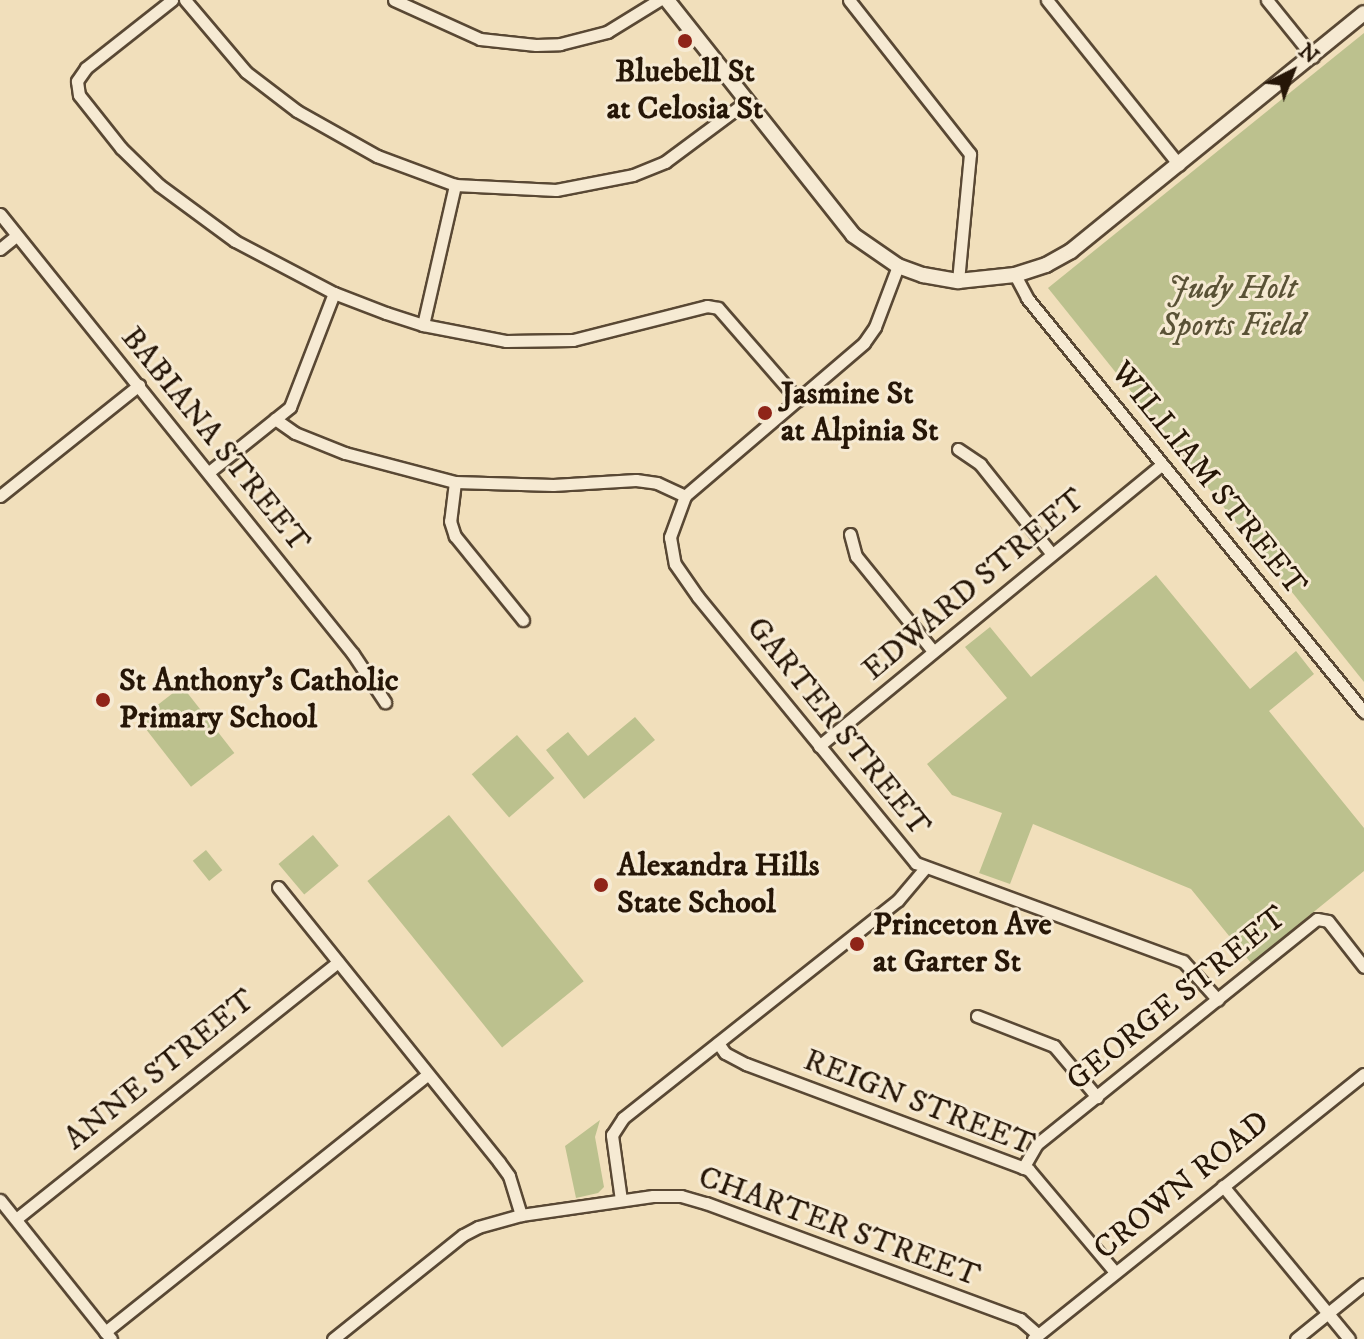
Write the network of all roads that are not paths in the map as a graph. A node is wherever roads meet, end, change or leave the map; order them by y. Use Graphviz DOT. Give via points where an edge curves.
graph roads {
  1 [pos="172,0"];
  2 [pos="185,0"];
  3 [pos="394,0"];
  4 [pos="659,0"];
  5 [pos="667,0"];
  6 [pos="849,0"];
  7 [pos="1047,0"];
  8 [pos="1267,0"];
  9 [pos="1364,13"];
  10 [pos="1313,57"];
  11 [pos="747,101"];
  12 [pos="1179,165"];
  13 [pos="455,185"];
  14 [pos="0,214"];
  15 [pos="16,236"];
  16 [pos="0,249"];
  17 [pos="898,266"];
  18 [pos="1015,275"];
  19 [pos="958,281"];
  20 [pos="334,293"];
  21 [pos="423,325"];
  22 [pos="139,385"];
  23 [pos="798,400"];
  24 [pos="275,419"];
  25 [pos="958,449"];
  26 [pos="1162,464"];
  27 [pos="209,472"];
  28 [pos="455,482"];
  29 [pos="0,496"];
  30 [pos="685,496"];
  31 [pos="850,534"];
  32 [pos="1051,553"];
  33 [pos="523,620"];
  34 [pos="933,651"];
  35 [pos="385,702"];
  36 [pos="1364,712"];
  37 [pos="819,746"];
  38 [pos="925,868"];
  39 [pos="278,887"];
  40 [pos="338,962"];
  41 [pos="1364,967"];
  42 [pos="1218,1000"];
  43 [pos="977,1016"];
  44 [pos="718,1043"];
  45 [pos="428,1074"];
  46 [pos="1364,1074"];
  47 [pos="1097,1097"];
  48 [pos="1023,1168"];
  49 [pos="1223,1186"];
  50 [pos="0,1200"];
  51 [pos="621,1200"];
  52 [pos="521,1215"];
  53 [pos="16,1219"];
  54 [pos="1115,1272"];
  55 [pos="1364,1284"];
  56 [pos="1328,1313"];
  57 [pos="108,1335"];
  58 [pos="1034,1337"];
  59 [pos="333,1339"];
  60 [pos="1296,1339"];
  61 [pos="1349,1339"];
  1 -- 20 [label="street" via="86,68 77,81 79,95 121,148 195,214"];
  2 -- 13 [label="street" via="246,72 297,111 377,156"];
  3 -- 4 [label="street" via="480,39 536,45 607,32"];
  5 -- 11 [label="street"];
  6 -- 19 [label="street" via="970,154"];
  7 -- 12 [label="street"];
  8 -- 10 [label="street"];
  9 -- 10 [label="street"];
  10 -- 12 [label="street"];
  11 -- 13 [label="street" via="665,162 633,175 556,190"];
  11 -- 17 [label="street" via="853,235"];
  12 -- 18 [label="street" via="1071,251"];
  13 -- 21 [label="street"];
  14 -- 15 [label="street, BABIANA STREET"];
  15 -- 16 [label="street"];
  15 -- 22 [label="street, BABIANA STREET"];
  17 -- 19 [label="street"];
  17 -- 23 [label="street" via="870,335"];
  18 -- 19 [label="street"];
  18 -- 26 [label="street, WILLIAM STREET" via="1027,298"];
  20 -- 21 [label="street"];
  20 -- 24 [label="street" via="296,397"];
  21 -- 23 [label="street" via="537,343 573,340 707,306 718,308"];
  22 -- 27 [label="street, BABIANA STREET"];
  22 -- 29 [label="street"];
  23 -- 30 [label="street"];
  24 -- 27 [label="street"];
  24 -- 28 [label="street" via="345,453"];
  25 -- 32 [label="street" via="980,464"];
  26 -- 32 [label="street, EDWARD STREET"];
  26 -- 36 [label="street, WILLIAM STREET"];
  27 -- 35 [label="street, BABIANA STREET"];
  28 -- 30 [label="street" via="553,485 636,480"];
  28 -- 33 [label="street" via="450,521 455,536"];
  30 -- 37 [label="street, GARTER STREET" via="670,537 675,564"];
  31 -- 34 [label="street" via="856,556"];
  32 -- 34 [label="street, EDWARD STREET"];
  34 -- 37 [label="street, EDWARD STREET"];
  37 -- 38 [label="street, GARTER STREET" via="908,857"];
  38 -- 42 [label="street, GARTER STREET" via="1183,961"];
  38 -- 44 [label="street" via="898,900"];
  39 -- 40 [label="street"];
  40 -- 45 [label="street"];
  40 -- 53 [label="street, ANNE STREET"];
  41 -- 42 [label="street, GEORGE STREET" via="1328,921 1317,919"];
  42 -- 47 [label="street, GEORGE STREET"];
  43 -- 47 [label="street" via="1054,1046"];
  44 -- 48 [label="street, REIGN STREET" via="746,1064"];
  44 -- 51 [label="street" via="616,1126 613,1152"];
  45 -- 52 [label="street" via="509,1176"];
  45 -- 57 [label="street"];
  46 -- 49 [label="street, CROWN ROAD"];
  47 -- 48 [label="street, GEORGE STREET" via="1033,1149"];
  48 -- 54 [label="street, REIGN STREET" via="1041,1181"];
  49 -- 54 [label="street, CROWN ROAD"];
  49 -- 56 [label="street"];
  50 -- 53 [label="street"];
  51 -- 52 [label="street, CHARTER STREET"];
  51 -- 58 [label="street, CHARTER STREET" via="681,1196 706,1203 1020,1319"];
  52 -- 59 [label="street, CHARTER STREET" via="463,1235"];
  53 -- 57 [label="street"];
  54 -- 58 [label="street, CROWN ROAD"];
  55 -- 56 [label="street"];
  56 -- 60 [label="street"];
  56 -- 61 [label="street"];
}
